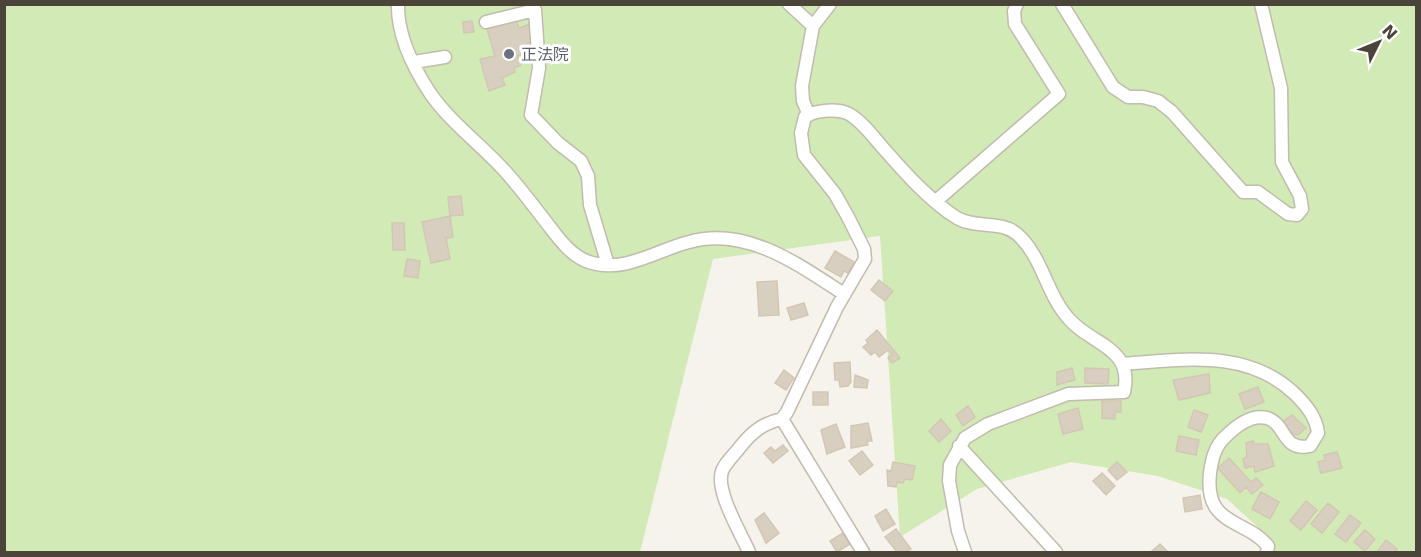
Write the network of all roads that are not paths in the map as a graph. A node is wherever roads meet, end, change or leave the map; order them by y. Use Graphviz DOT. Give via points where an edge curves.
graph roads {
  1 [pos="398,4"];
  2 [pos="789,4"];
  3 [pos="830,4"];
  4 [pos="1017,4"];
  5 [pos="1062,4"];
  6 [pos="1261,4"];
  7 [pos="486,22"];
  8 [pos="813,26"];
  9 [pos="444,57"];
  10 [pos="414,62"];
  11 [pos="809,115"];
  12 [pos="936,201"];
  13 [pos="608,265"];
  14 [pos="844,294"];
  15 [pos="1122,364"];
  16 [pos="782,420"];
  17 [pos="959,446"];
  18 [pos="748,552"];
  19 [pos="863,552"];
  20 [pos="965,552"];
  21 [pos="1056,552"];
  22 [pos="1267,552"];
  1 -- 10 [label="street" via="401,36"];
  2 -- 8 [label="street"];
  3 -- 8 [label="street"];
  4 -- 12 [label="street" via="1015,24 1059,94"];
  5 -- 6 [label="street" via="1120,94 1158,101 1242,192 1258,192 1288,214 1297,215 1301,203 1282,162 1282,95"];
  7 -- 13 [label="street" via="535,10 539,68 531,115 581,161 588,176 590,206"];
  8 -- 11 [label="street" via="802,86"];
  9 -- 10 [label="street"];
  10 -- 13 [label="street" via="443,110 502,168 561,241 587,262"];
  11 -- 12 [label="street" via="840,111 849,114"];
  11 -- 14 [label="street" via="802,122 804,155 835,194 864,249 865,259"];
  12 -- 15 [label="street" via="959,219 1004,227 1020,236 1033,251 1053,299 1065,315 1115,352"];
  13 -- 14 [label="street" via="627,263 691,241 740,240 772,251"];
  14 -- 16 [label="street"];
  15 -- 17 [label="street" via="1124,392 1068,394 1046,400 988,424"];
  15 -- 22 [label="street" via="1211,358 1241,363 1286,385 1306,405 1317,422 1318,434 1310,446 1301,448 1290,443 1272,420 1264,417 1233,429 1213,454 1211,499 1233,524 1261,538 1268,546"];
  16 -- 18 [label="street" via="756,429 722,470 723,492"];
  16 -- 19 [label="street"];
  17 -- 20 [label="street" via="950,465 950,481"];
  17 -- 21 [label="street"];
}
